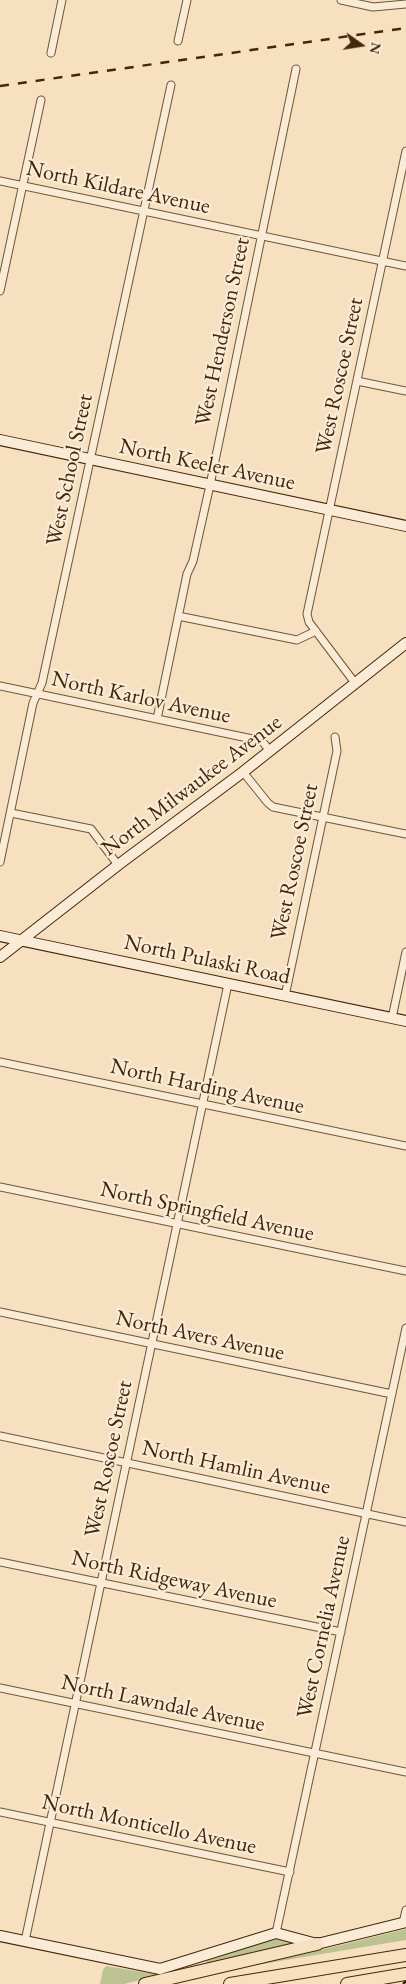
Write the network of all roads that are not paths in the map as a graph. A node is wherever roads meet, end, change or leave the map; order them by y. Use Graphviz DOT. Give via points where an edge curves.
graph roads {
  1 [pos="62,0"];
  2 [pos="187,0"];
  3 [pos="340,0"];
  4 [pos="406,4"];
  5 [pos="178,41"];
  6 [pos="51,53"];
  7 [pos="296,69"];
  8 [pos="171,85"];
  9 [pos="41,100"];
  10 [pos="406,151"];
  11 [pos="0,181"];
  12 [pos="22,186"];
  13 [pos="143,211"];
  14 [pos="262,236"];
  15 [pos="382,261"];
  16 [pos="406,266"];
  17 [pos="0,291"];
  18 [pos="357,381"];
  19 [pos="406,391"];
  20 [pos="0,440"];
  21 [pos="90,459"];
  22 [pos="210,485"];
  23 [pos="329,510"];
  24 [pos="406,526"];
  25 [pos="178,616"];
  26 [pos="316,631"];
  27 [pos="406,643"];
  28 [pos="355,683"];
  29 [pos="0,686"];
  30 [pos="38,694"];
  31 [pos="157,719"];
  32 [pos="335,736"];
  33 [pos="270,751"];
  34 [pos="243,772"];
  35 [pos="10,813"];
  36 [pos="323,817"];
  37 [pos="406,834"];
  38 [pos="0,862"];
  39 [pos="118,865"];
  40 [pos="0,936"];
  41 [pos="20,940"];
  42 [pos="406,952"];
  43 [pos="0,957"];
  44 [pos="228,984"];
  45 [pos="285,996"];
  46 [pos="392,1018"];
  47 [pos="406,1021"];
  48 [pos="0,1062"];
  49 [pos="203,1104"];
  50 [pos="406,1146"];
  51 [pos="0,1187"];
  52 [pos="177,1224"];
  53 [pos="406,1271"];
  54 [pos="0,1312"];
  55 [pos="406,1328"];
  56 [pos="152,1343"];
  57 [pos="392,1394"];
  58 [pos="0,1436"];
  59 [pos="126,1463"];
  60 [pos="366,1513"];
  61 [pos="406,1522"];
  62 [pos="0,1562"];
  63 [pos="101,1583"];
  64 [pos="341,1632"];
  65 [pos="0,1688"];
  66 [pos="75,1703"];
  67 [pos="316,1753"];
  68 [pos="406,1772"];
  69 [pos="0,1812"];
  70 [pos="49,1823"];
  71 [pos="290,1872"];
  72 [pos="406,1910"];
  73 [pos="405,1923"];
  74 [pos="276,1933"];
  75 [pos="0,1936"];
  76 [pos="25,1941"];
  77 [pos="317,1944"];
  78 [pos="406,1955"];
  79 [pos="406,1974"];
  80 [pos="145,1984"];
  81 [pos="230,1984"];
  82 [pos="347,1984"];
  1 -- 6 [label="street"];
  2 -- 5 [label="street"];
  3 -- 4 [label="street" via="373,7"];
  7 -- 14 [label="street, West Henderson Street"];
  8 -- 13 [label="street, West School Street"];
  9 -- 12 [label="street"];
  10 -- 15 [label="street, West Roscoe Street"];
  11 -- 12 [label="street, North Kildare Avenue"];
  12 -- 13 [label="street, North Kildare Avenue"];
  12 -- 17 [label="street"];
  13 -- 14 [label="street, North Kildare Avenue"];
  13 -- 21 [label="street, West School Street"];
  14 -- 15 [label="street, North Kildare Avenue"];
  14 -- 22 [label="street, West Henderson Street"];
  15 -- 16 [label="street, North Kildare Avenue"];
  15 -- 18 [label="street, West Roscoe Street"];
  18 -- 19 [label="street"];
  18 -- 23 [label="street, West Roscoe Street"];
  20 -- 21 [label="main road, North Keeler Avenue"];
  21 -- 22 [label="main road, North Keeler Avenue"];
  21 -- 30 [label="street, West School Street"];
  22 -- 23 [label="main road, North Keeler Avenue"];
  22 -- 25 [label="street, West Henderson Street"];
  23 -- 24 [label="main road, North Keeler Avenue"];
  23 -- 26 [label="street, West Roscoe Street" via="307,614"];
  25 -- 26 [label="street" via="297,640"];
  25 -- 31 [label="street, West Henderson Street"];
  26 -- 28 [label="street, West Roscoe Street"];
  27 -- 28 [label="main road, North Milwaukee Avenue"];
  28 -- 33 [label="main road, North Milwaukee Avenue"];
  29 -- 30 [label="street, North Karlov Avenue"];
  30 -- 31 [label="street, North Karlov Avenue"];
  30 -- 35 [label="street, West School Street"];
  31 -- 33 [label="street, North Karlov Avenue" via="262,741"];
  32 -- 36 [label="street, West Roscoe Street" via="337,751"];
  33 -- 34 [label="main road, North Milwaukee Avenue"];
  34 -- 36 [label="street" via="273,807"];
  34 -- 39 [label="main road, North Milwaukee Avenue"];
  35 -- 38 [label="street, West School Street"];
  35 -- 39 [label="street" via="91,830"];
  36 -- 37 [label="street"];
  36 -- 45 [label="street, West Roscoe Street"];
  39 -- 41 [label="main road, North Milwaukee Avenue"];
  40 -- 41 [label="main road, North Pulaski Road"];
  41 -- 43 [label="main road, North Milwaukee Avenue"];
  41 -- 44 [label="main road, North Pulaski Road"];
  42 -- 46 [label="street"];
  44 -- 45 [label="main road, North Pulaski Road"];
  44 -- 49 [label="street, West Roscoe Street"];
  45 -- 46 [label="main road, North Pulaski Road"];
  46 -- 47 [label="main road, North Pulaski Road"];
  48 -- 49 [label="street, North Harding Avenue"];
  49 -- 50 [label="street, North Harding Avenue"];
  49 -- 52 [label="street, West Roscoe Street"];
  51 -- 52 [label="street, North Springfield Avenue"];
  52 -- 53 [label="street, North Springfield Avenue"];
  52 -- 56 [label="street, West Roscoe Street"];
  54 -- 56 [label="street, North Avers Avenue"];
  55 -- 57 [label="street, West Cornelia Avenue"];
  56 -- 57 [label="street, North Avers Avenue"];
  56 -- 59 [label="street, West Roscoe Street"];
  57 -- 60 [label="street, West Cornelia Avenue"];
  58 -- 59 [label="street, North Hamlin Avenue"];
  59 -- 60 [label="street, North Hamlin Avenue"];
  59 -- 63 [label="street, West Roscoe Street"];
  60 -- 61 [label="street, North Hamlin Avenue"];
  60 -- 64 [label="street, West Cornelia Avenue"];
  62 -- 63 [label="street, North Ridgeway Avenue"];
  63 -- 64 [label="street, North Ridgeway Avenue"];
  63 -- 66 [label="street, West Roscoe Street"];
  64 -- 67 [label="street, West Cornelia Avenue"];
  65 -- 66 [label="street, North Lawndale Avenue"];
  66 -- 67 [label="street, North Lawndale Avenue"];
  66 -- 70 [label="street, West Roscoe Street"];
  67 -- 68 [label="street, North Lawndale Avenue"];
  67 -- 71 [label="street, West Cornelia Avenue"];
  69 -- 70 [label="street, North Monticello Avenue"];
  70 -- 71 [label="street, North Monticello Avenue"];
  70 -- 76 [label="street, West Roscoe Street"];
  71 -- 74 [label="street, West Cornelia Avenue"];
  72 -- 73 [label="street"];
  73 -- 77 [label="main road"];
  74 -- 76 [label="main road" via="160,1969"];
  74 -- 77 [label="main road"];
  75 -- 76 [label="main road"];
  77 -- 80 [label="highway"];
  78 -- 81 [label="highway"];
  79 -- 82 [label="highway"];
}
